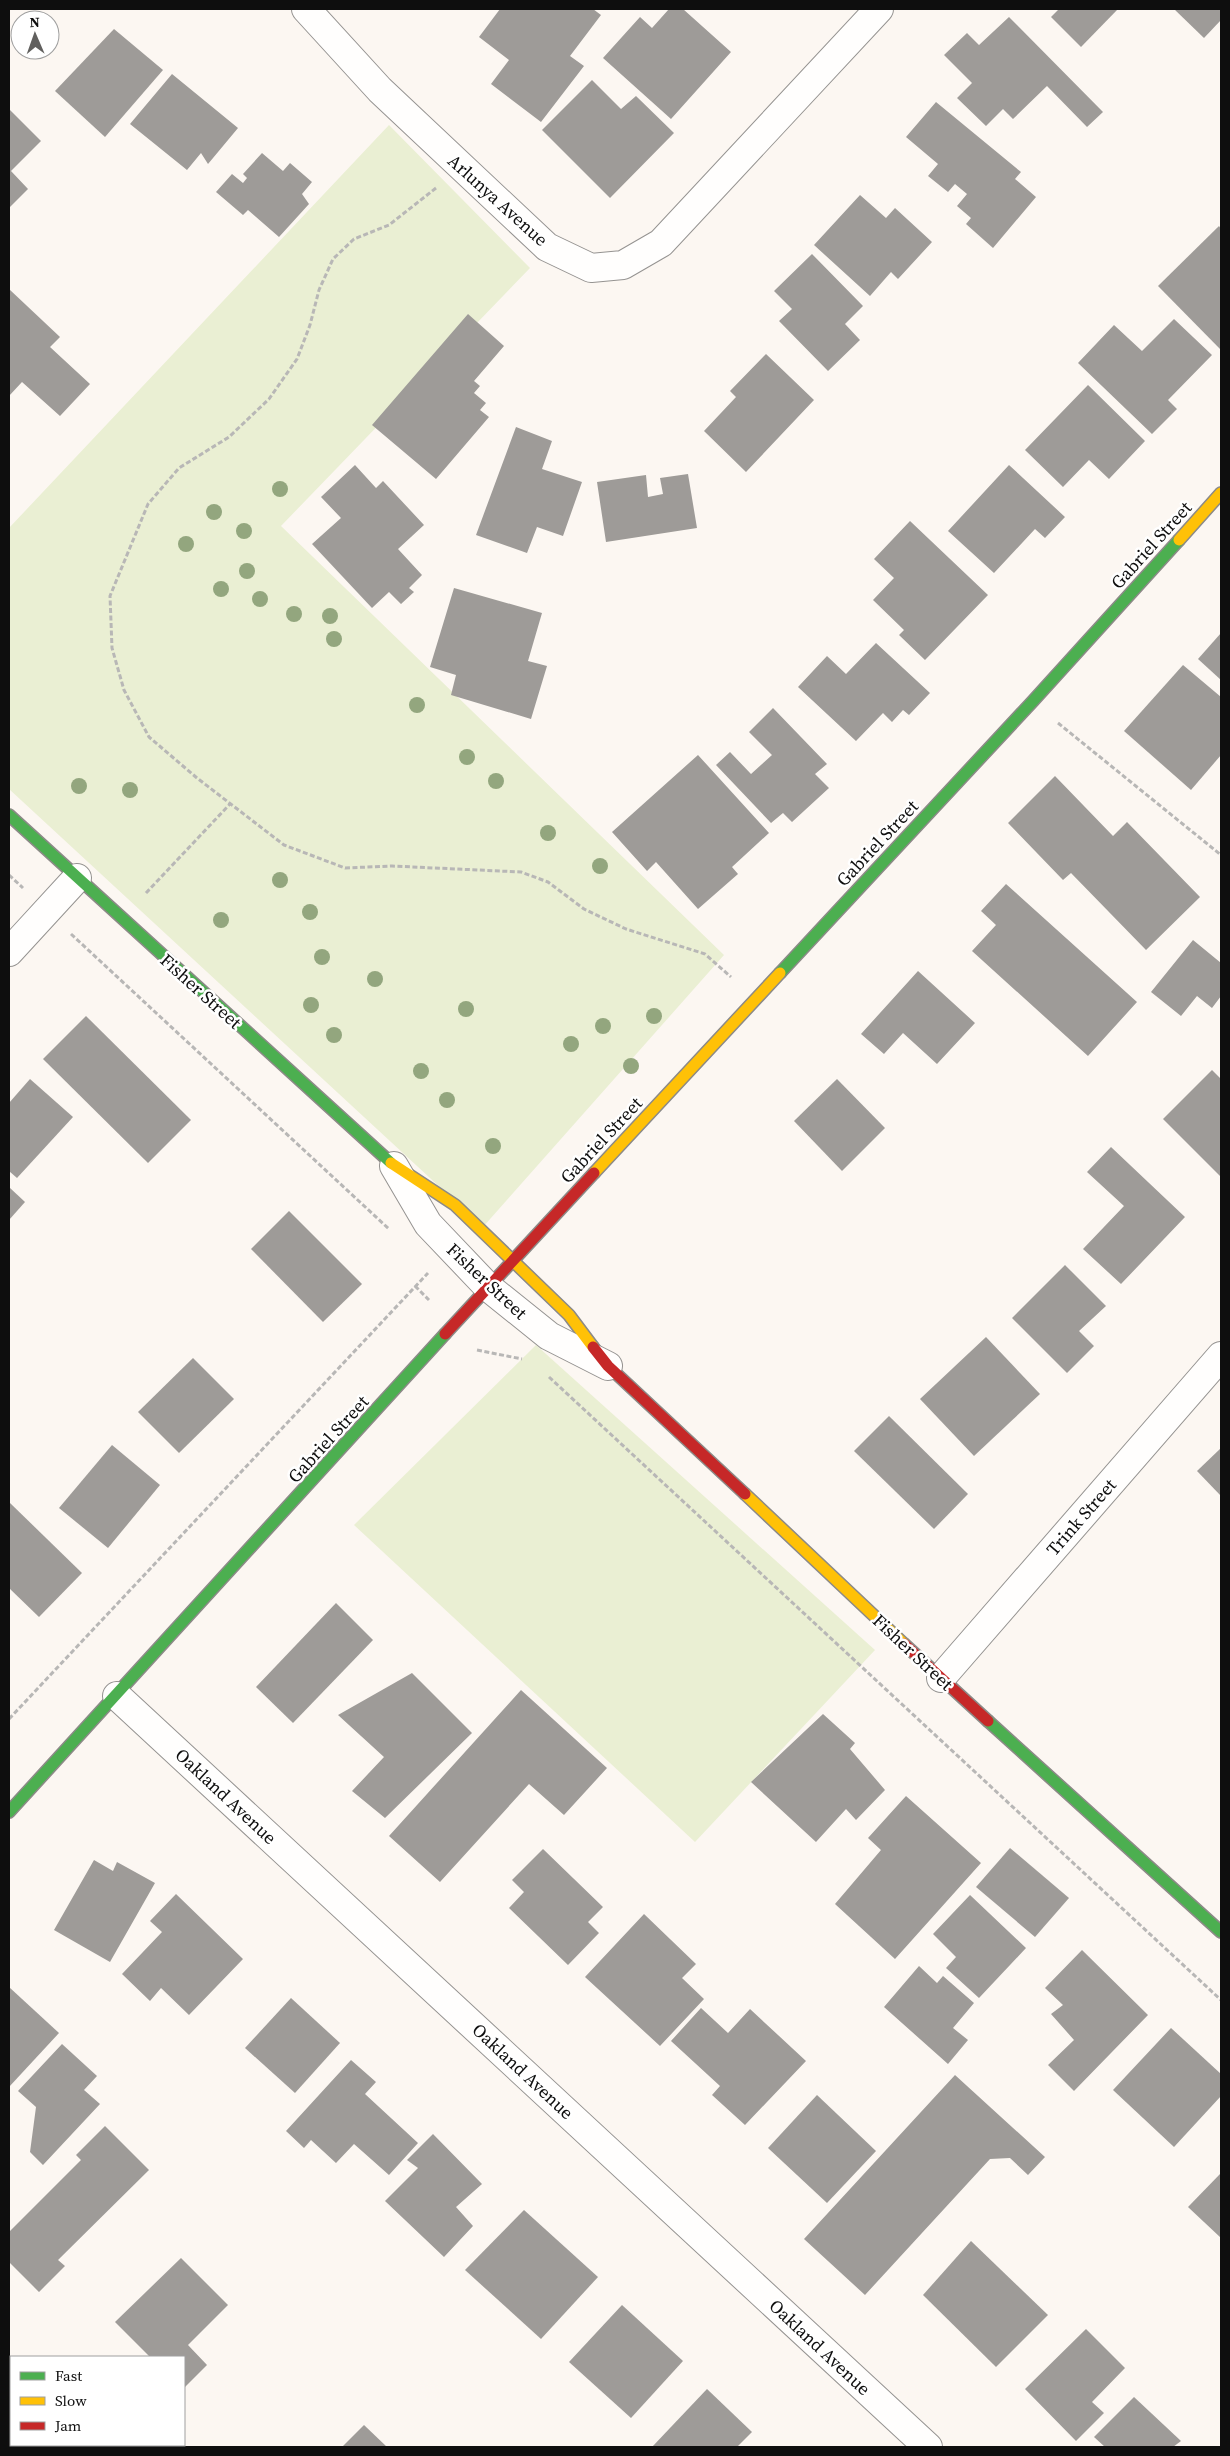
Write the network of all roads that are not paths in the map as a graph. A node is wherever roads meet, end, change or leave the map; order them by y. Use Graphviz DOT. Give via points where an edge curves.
graph roads {
  1 [pos="306,9"];
  2 [pos="879,9"];
  3 [pos="1221,493"];
  4 [pos="9,815"];
  5 [pos="77,878"];
  6 [pos="9,952"];
  7 [pos="394,1166"];
  8 [pos="513,1261"];
  9 [pos="488,1287"];
  10 [pos="1221,1356"];
  11 [pos="608,1366"];
  12 [pos="941,1678"];
  13 [pos="117,1696"];
  14 [pos="9,1812"];
  15 [pos="1221,1932"];
  16 [pos="928,2447"];
  1 -- 2 [label="street, Arlunya Avenue" via="380,90 547,247 591,268 624,265 661,243"];
  3 -- 8 [label="street, Gabriel Street" via="1033,701"];
  4 -- 5 [label="street, Fisher Street"];
  5 -- 6 [label="street"];
  5 -- 7 [label="street, Fisher Street"];
  7 -- 8 [label="street, Fisher Street" via="455,1205"];
  7 -- 9 [label="street, Fisher Street" via="428,1224"];
  8 -- 9 [label="street, Gabriel Street"];
  8 -- 11 [label="street, Fisher Street" via="569,1315"];
  9 -- 11 [label="street, Fisher Street" via="549,1336"];
  9 -- 13 [label="street, Gabriel Street"];
  10 -- 12 [label="street, Trink Street"];
  11 -- 12 [label="street, Fisher Street"];
  12 -- 15 [label="street, Fisher Street"];
  13 -- 14 [label="street, Gabriel Street"];
  13 -- 16 [label="street, Oakland Avenue"];
}
